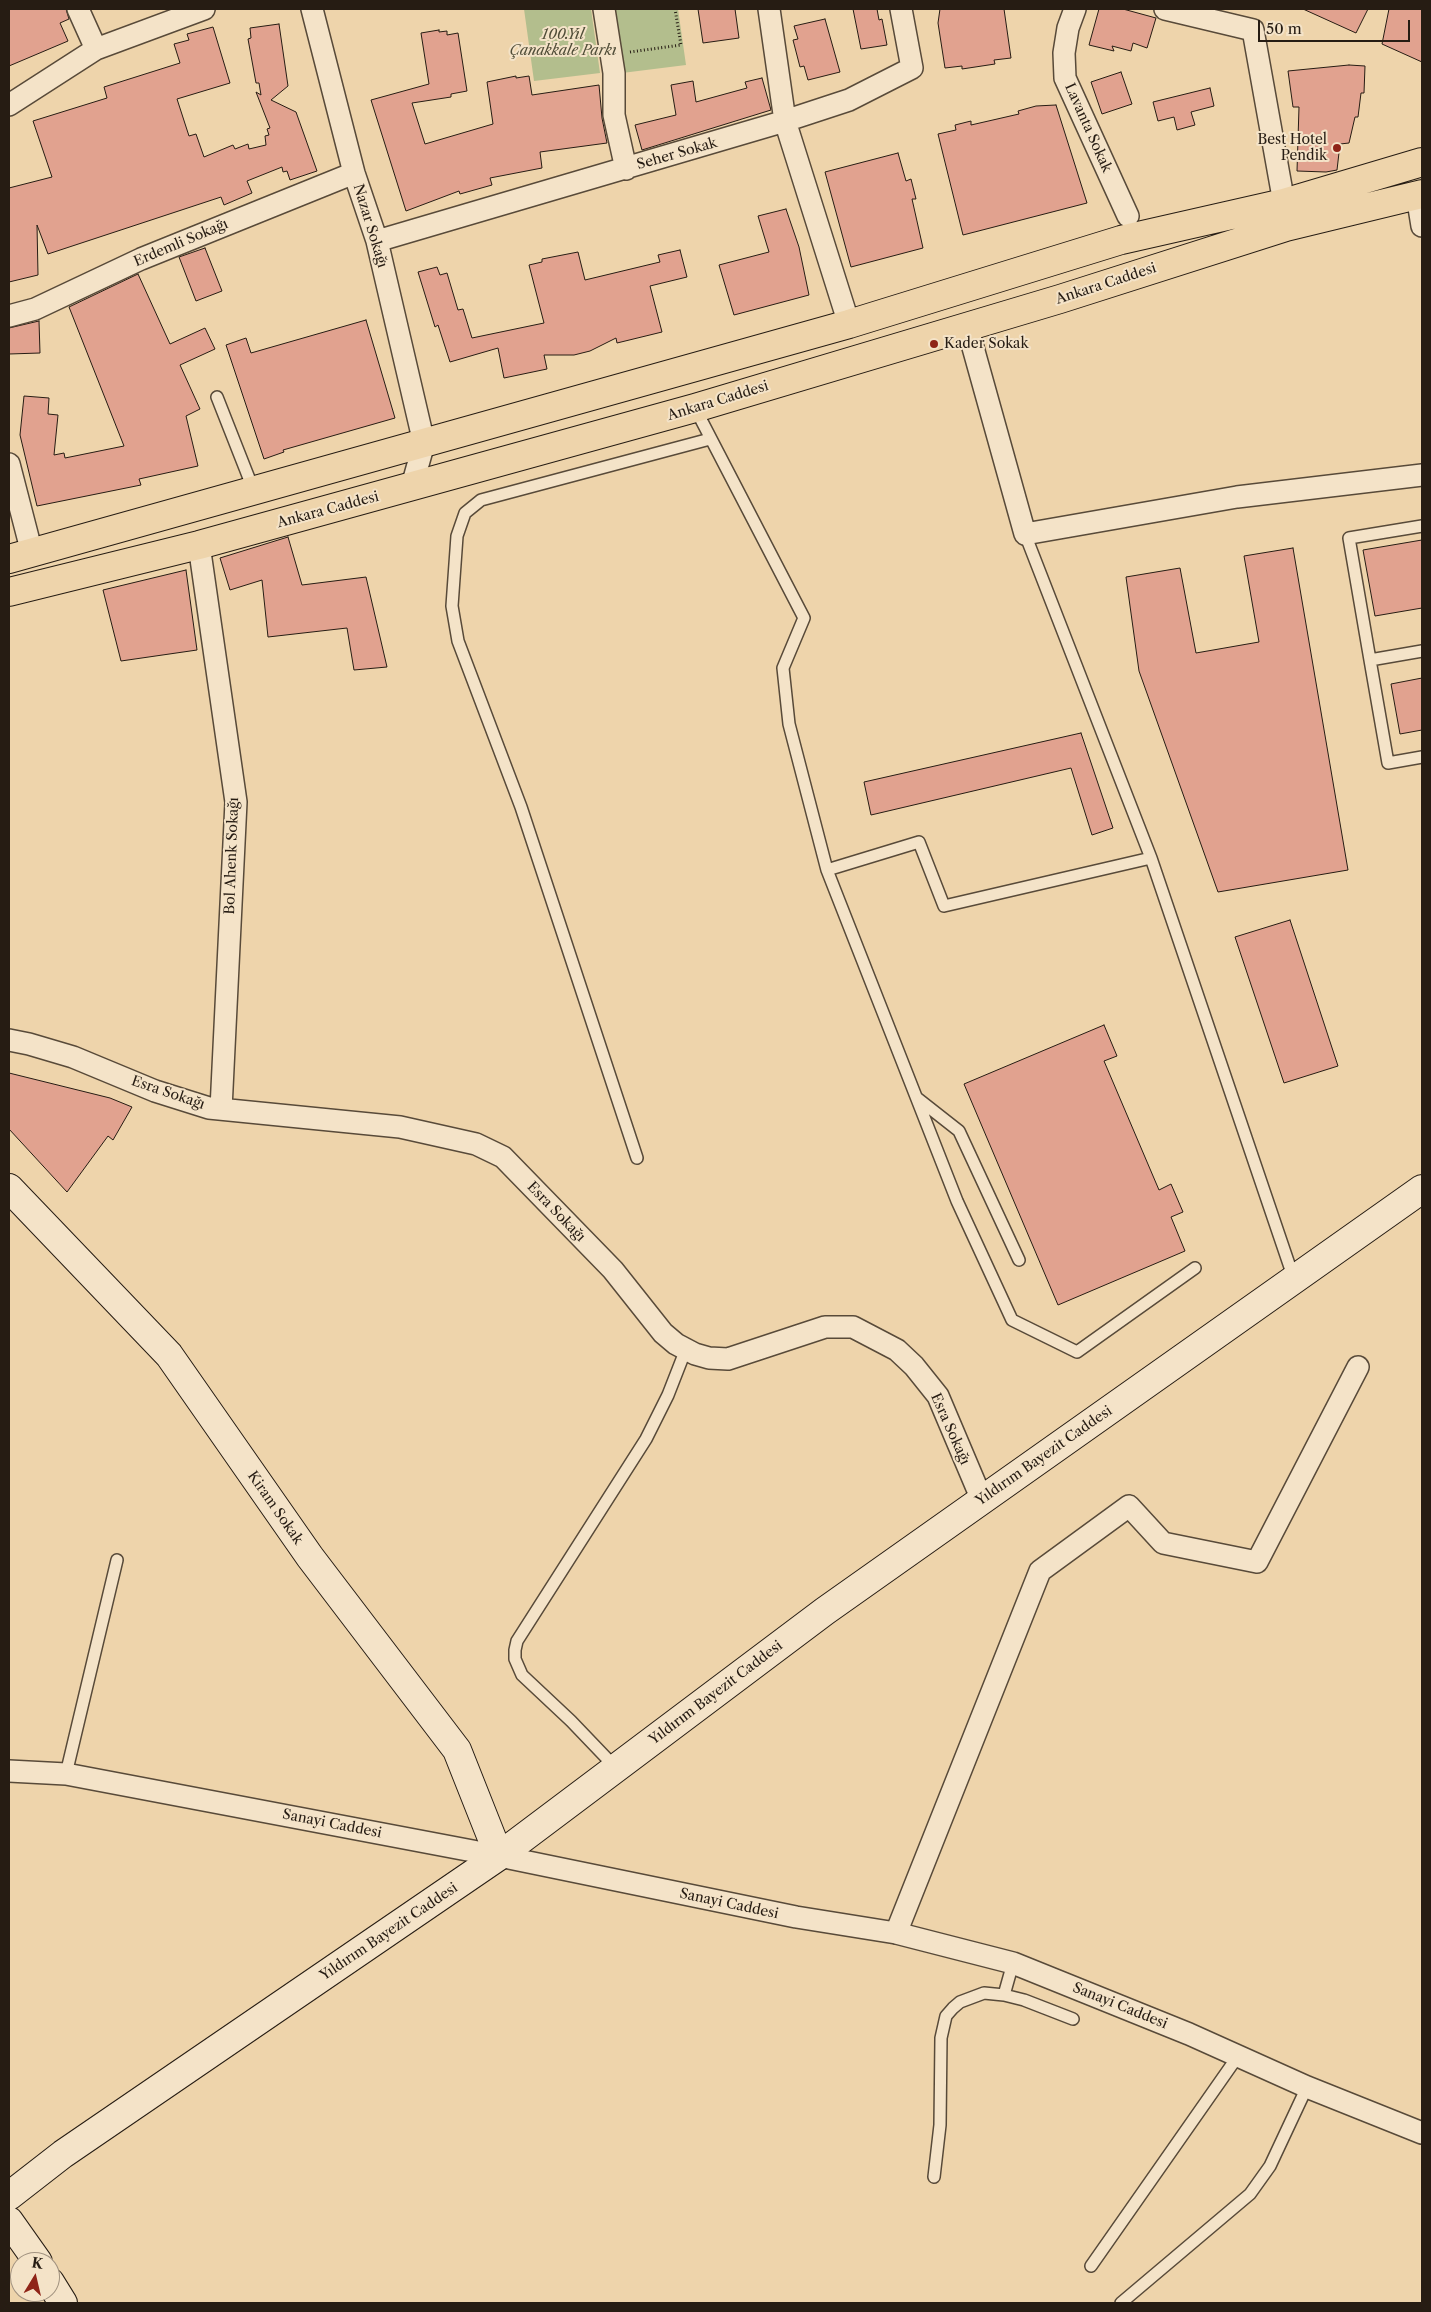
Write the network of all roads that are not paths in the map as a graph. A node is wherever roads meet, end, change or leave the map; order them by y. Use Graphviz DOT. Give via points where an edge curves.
graph roads {
  1 [pos="78,9"];
  2 [pos="204,9"];
  3 [pos="312,9"];
  4 [pos="604,9"];
  5 [pos="769,9"];
  6 [pos="901,9"];
  7 [pos="1075,9"];
  8 [pos="1165,9"];
  9 [pos="96,49"];
  10 [pos="9,105"];
  11 [pos="785,122"];
  12 [pos="1422,162"];
  13 [pos="626,169"];
  14 [pos="354,172"];
  15 [pos="1419,194"];
  16 [pos="1284,203"];
  17 [pos="1128,216"];
  18 [pos="1422,226"];
  19 [pos="377,241"];
  20 [pos="9,316"];
  21 [pos="849,324"];
  22 [pos="967,326"];
  23 [pos="217,398"];
  24 [pos="695,408"];
  25 [pos="710,439"];
  26 [pos="424,443"];
  27 [pos="9,464"];
  28 [pos="1422,475"];
  29 [pos="412,486"];
  30 [pos="254,491"];
  31 [pos="1422,526"];
  32 [pos="1025,534"];
  33 [pos="199,545"];
  34 [pos="20,556"];
  35 [pos="9,592"];
  36 [pos="1422,651"];
  37 [pos="1370,660"];
  38 [pos="1422,757"];
  39 [pos="1151,858"];
  40 [pos="827,870"];
  41 [pos="9,1040"];
  42 [pos="915,1097"];
  43 [pos="220,1109"];
  44 [pos="637,1158"];
  45 [pos="9,1188"];
  46 [pos="1422,1189"];
  47 [pos="1019,1260"];
  48 [pos="1196,1268"];
  49 [pos="1294,1280"];
  50 [pos="686,1349"];
  51 [pos="1358,1367"];
  52 [pos="982,1500"];
  53 [pos="117,1560"];
  54 [pos="616,1768"];
  55 [pos="9,1771"];
  56 [pos="66,1774"];
  57 [pos="499,1856"];
  58 [pos="896,1933"];
  59 [pos="1013,1963"];
  60 [pos="1004,1995"];
  61 [pos="1073,2019"];
  62 [pos="1238,2056"];
  63 [pos="1307,2087"];
  64 [pos="1422,2133"];
  65 [pos="934,2178"];
  66 [pos="9,2196"];
  67 [pos="9,2221"];
  68 [pos="31,2252"];
  69 [pos="1091,2266"];
  70 [pos="1120,2303"];
  1 -- 9 [label="street"];
  2 -- 9 [label="street"];
  3 -- 14 [label="street, Nazar Sokağı"];
  4 -- 13 [label="street" via="614,73 614,114"];
  5 -- 11 [label="street"];
  6 -- 11 [label="street, Seher Sokak" via="912,68 849,100"];
  7 -- 17 [label="street, Lavanta Sokak" via="1064,53 1065,78"];
  8 -- 16 [label="street" via="1252,30"];
  9 -- 10 [label="street"];
  11 -- 13 [label="street, Seher Sokak"];
  11 -- 21 [label="street"];
  12 -- 16 [label="main road"];
  13 -- 19 [label="street, Seher Sokak"];
  14 -- 19 [label="street, Nazar Sokağı"];
  14 -- 20 [label="street, Erdemli Sokağı" via="141,259 34,309"];
  15 -- 18 [label="street"];
  15 -- 22 [label="main road, Ankara Caddesi" via="1286,227"];
  16 -- 21 [label="main road" via="1121,240"];
  19 -- 26 [label="street, Nazar Sokağı"];
  21 -- 26 [label="main road"];
  22 -- 24 [label="main road, Ankara Caddesi"];
  22 -- 32 [label="street"];
  23 -- 30 [label="lane"];
  24 -- 25 [label="lane"];
  24 -- 29 [label="main road, Ankara Caddesi"];
  25 -- 40 [label="lane" via="804,618 783,668 789,724"];
  25 -- 44 [label="lane" via="481,500 465,513 457,536 452,606 458,641 521,807"];
  26 -- 29 [label="street"];
  26 -- 30 [label="main road"];
  27 -- 34 [label="street"];
  28 -- 32 [label="street" via="1237,497"];
  29 -- 33 [label="main road, Ankara Caddesi"];
  30 -- 34 [label="main road"];
  31 -- 37 [label="lane" via="1349,538"];
  32 -- 39 [label="lane"];
  33 -- 35 [label="main road, Ankara Caddesi"];
  33 -- 43 [label="street, Bol Ahenk Sokağı" via="236,802"];
  36 -- 37 [label="lane"];
  37 -- 38 [label="lane" via="1388,763"];
  39 -- 40 [label="lane" via="944,906 919,842"];
  39 -- 49 [label="lane"];
  40 -- 42 [label="lane"];
  41 -- 43 [label="street, Esra Sokağı" via="73,1057 155,1091"];
  42 -- 47 [label="lane" via="959,1131"];
  42 -- 48 [label="lane" via="956,1201 1012,1320 1077,1352"];
  43 -- 50 [label="street, Esra Sokağı" via="400,1127 476,1144 503,1157 613,1270 663,1333"];
  45 -- 57 [label="street, Kiram Sokak" via="169,1355 310,1557 457,1750"];
  46 -- 49 [label="street, Yıldırım Bayezit Caddesi"];
  49 -- 52 [label="street, Yıldırım Bayezit Caddesi"];
  50 -- 52 [label="street, Esra Sokağı" via="709,1358 728,1359 825,1327 853,1327 870,1335 897,1350 938,1396"];
  50 -- 54 [label="lane" via="668,1396 646,1439 517,1641 515,1650 522,1675"];
  51 -- 58 [label="street" via="1257,1562 1163,1543 1129,1506 1040,1571"];
  52 -- 54 [label="street, Yıldırım Bayezit Caddesi" via="824,1611"];
  53 -- 56 [label="lane"];
  54 -- 57 [label="street, Yıldırım Bayezit Caddesi"];
  55 -- 56 [label="street, Sanayi Caddesi"];
  56 -- 57 [label="street, Sanayi Caddesi"];
  57 -- 58 [label="street, Sanayi Caddesi" via="796,1917"];
  57 -- 66 [label="street, Yıldırım Bayezit Caddesi" via="63,2154"];
  58 -- 59 [label="street, Sanayi Caddesi"];
  59 -- 60 [label="lane"];
  59 -- 62 [label="street, Sanayi Caddesi"];
  60 -- 61 [label="lane"];
  60 -- 65 [label="lane" via="984,1993 973,1996 946,2016 941,2038 940,2125"];
  62 -- 63 [label="street, Sanayi Caddesi"];
  62 -- 69 [label="lane"];
  63 -- 64 [label="street, Sanayi Caddesi"];
  63 -- 70 [label="lane" via="1270,2166 1250,2194"];
  67 -- 68 [label="street"];
}
